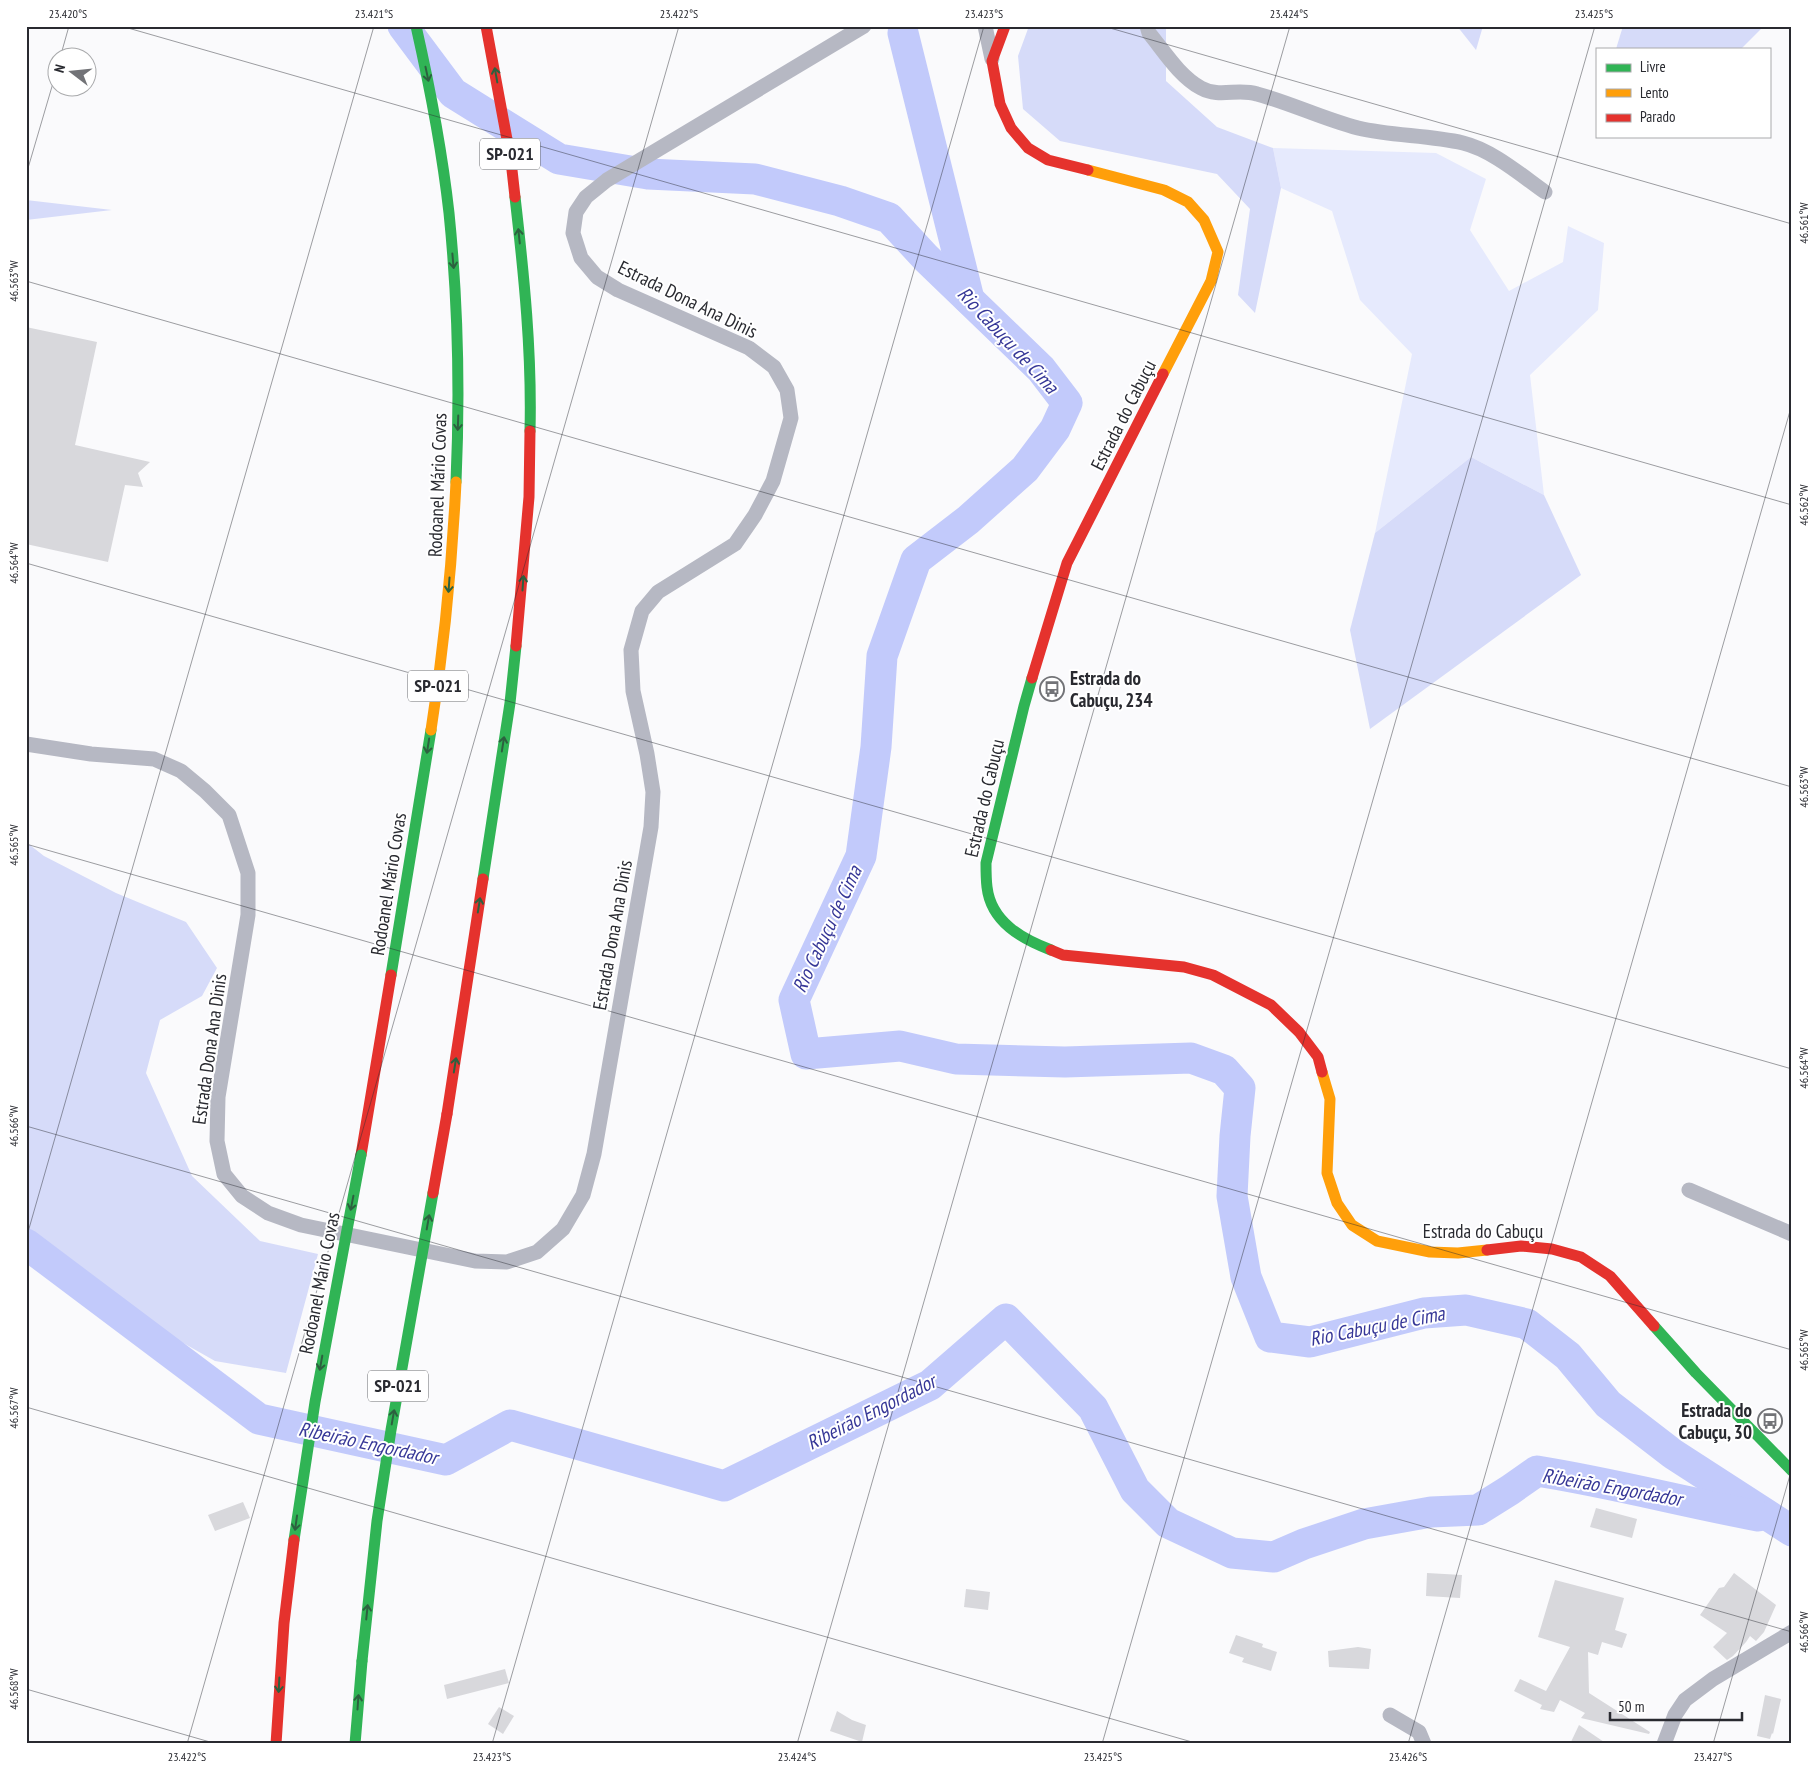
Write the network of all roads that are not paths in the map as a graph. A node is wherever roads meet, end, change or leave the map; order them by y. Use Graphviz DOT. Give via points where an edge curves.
graph roads {
  1 [pos="416,26"];
  2 [pos="486,26"];
  3 [pos="864,26"];
  4 [pos="985,26"];
  5 [pos="1005,26"];
  6 [pos="1146,26"];
  7 [pos="992,61"];
  8 [pos="1545,192"];
  9 [pos="26,744"];
  10 [pos="1690,1190"];
  11 [pos="1792,1234"];
  12 [pos="1792,1472"];
  13 [pos="1792,1632"];
  14 [pos="1390,1716"];
  15 [pos="276,1744"];
  16 [pos="355,1744"];
  17 [pos="1424,1744"];
  18 [pos="1664,1744"];
  1 -- 15 [label="main road, Rodoanel Mário Covas / SP-021, one-way, bridge" via="430,89 449,212 456,307 458,414 448,608 438,690 361,1155 307,1441 291,1552"];
  16 -- 2 [label="main road, SP-021, one-way, bridge" via="377,1521 447,1114 510,703 529,497 531,386 525,284 511,161"];
  3 -- 9 [label="street, Estrada Dona Ana Dinis" via="607,180 586,197 576,212 573,233 581,258 597,277 618,290 749,348 774,367 787,390 791,418 773,481 735,544 658,592 642,611 631,650 632,675 653,792 651,827 594,1154 583,1195 563,1229 537,1252 507,1262 476,1261 301,1225 268,1213 242,1196 224,1174 217,1141 218,1097 248,915 248,873 228,815 181,771 154,760"];
  4 -- 7 [label="street"];
  5 -- 7 [label="main road"];
  6 -- 8 [label="street" via="1184,75 1201,89 1220,94 1254,93 1360,129 1465,144 1495,158"];
  7 -- 12 [label="main road, Estrada do Cabuçu" via="1000,104 1012,128 1028,148 1048,160 1164,190 1188,202 1204,220 1218,252 1211,281 1067,563 1024,706 986,863 987,889 996,912 1011,930 1063,955 1184,967 1212,975 1271,1005 1299,1032 1318,1057 1330,1099 1327,1174 1336,1203 1352,1225 1376,1241 1430,1252 1458,1253 1522,1246 1552,1249 1582,1258 1610,1276 1696,1373"];
  10 -- 11 [label="street"];
  13 -- 18 [label="street" via="1685,1700 1675,1715"];
  14 -- 17 [label="street" via="1419,1732"];
}
